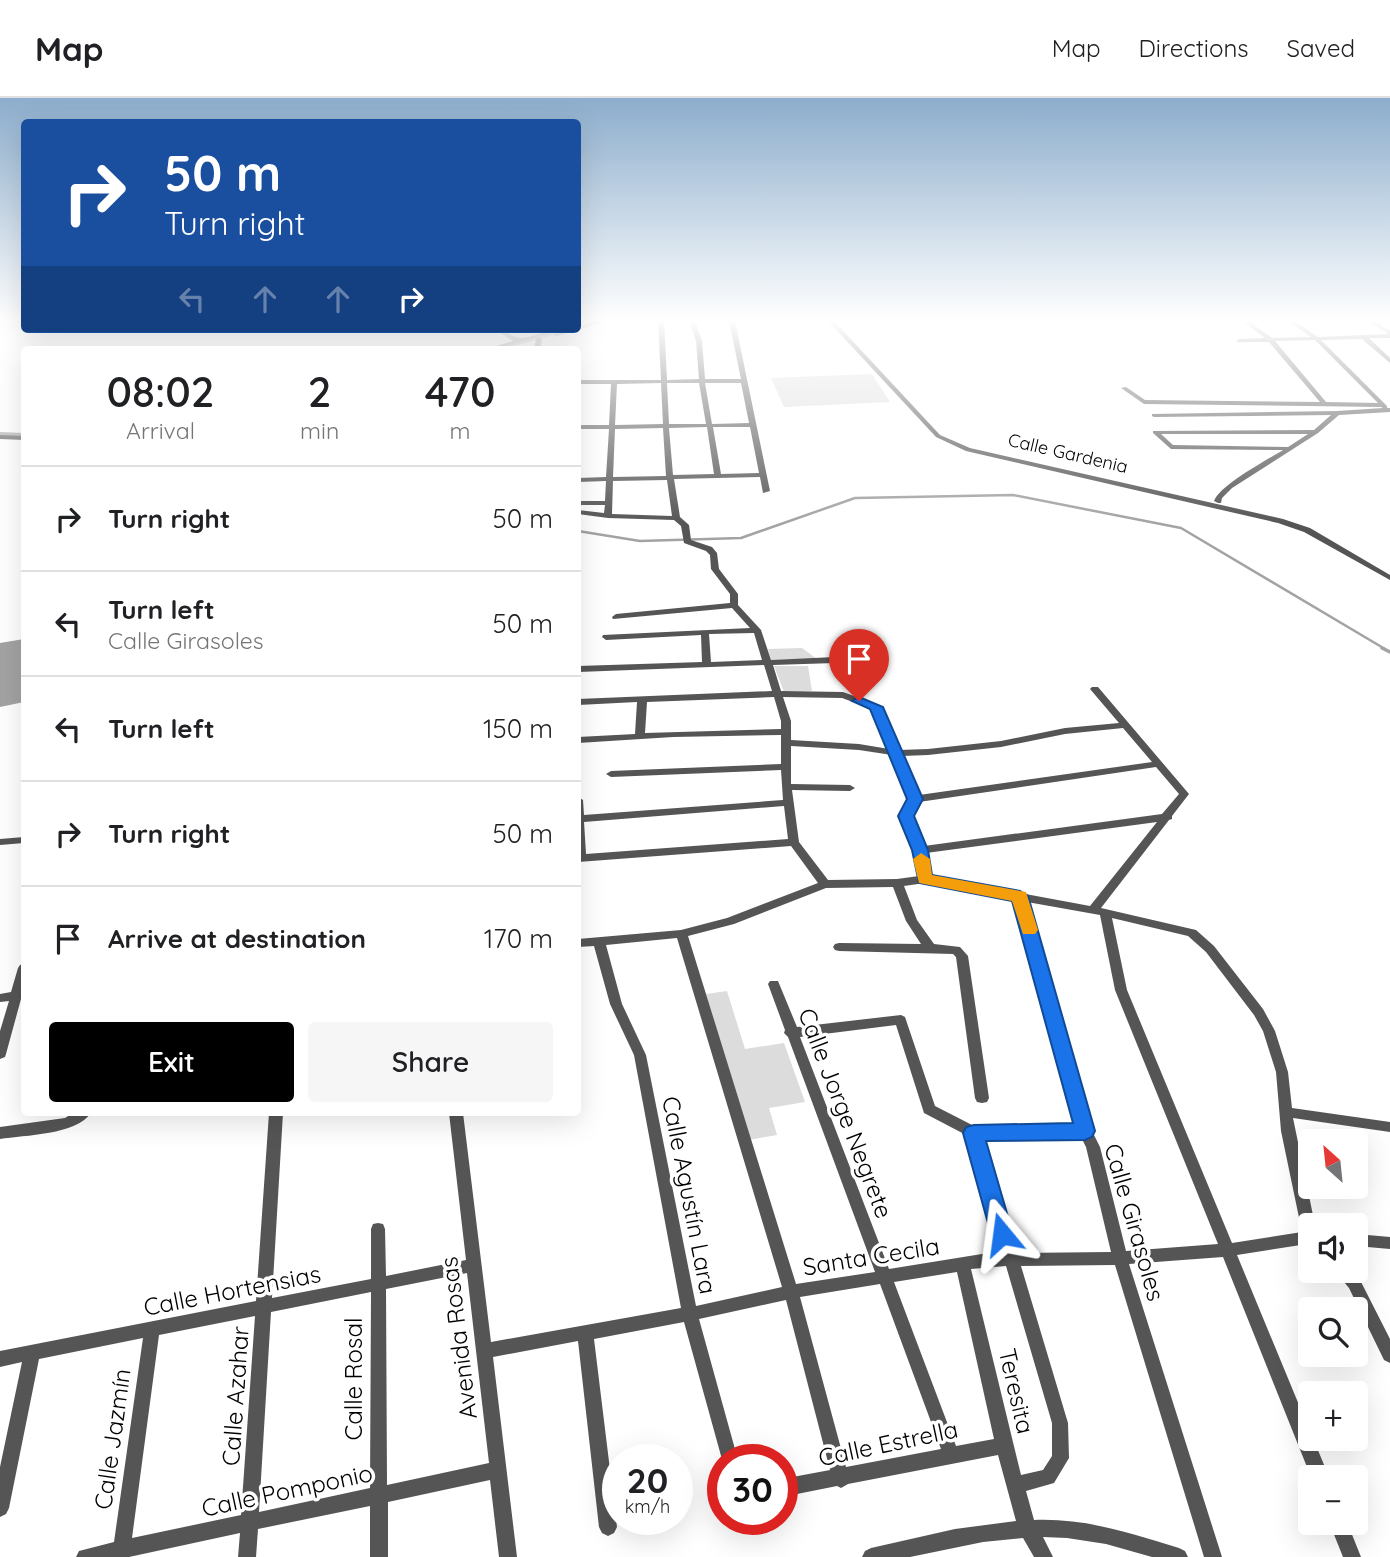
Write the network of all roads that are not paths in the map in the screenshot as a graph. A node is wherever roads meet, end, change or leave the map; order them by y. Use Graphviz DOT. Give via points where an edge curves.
graph roads {
  1 [pos="614,389"];
  2 [pos="665,389"];
  3 [pos="703,389"];
  4 [pos="745,389"];
  5 [pos="894,389"];
  6 [pos="1126,389"];
  7 [pos="1313,389"];
  8 [pos="1366,389"];
  9 [pos="1324,402"];
  10 [pos="1382,405"];
  11 [pos="1389,410"];
  12 [pos="1337,413"];
  13 [pos="1154,415"];
  14 [pos="709,425"];
  15 [pos="753,425"];
  16 [pos="612,426"];
  17 [pos="664,426"];
  18 [pos="581,427"];
  19 [pos="1316,432"];
  20 [pos="0,435"];
  21 [pos="21,436"];
  22 [pos="1287,449"];
  23 [pos="763,475"];
  24 [pos="718,477"];
  25 [pos="668,478"];
  26 [pos="611,479"];
  27 [pos="581,480"];
  28 [pos="766,491"];
  29 [pos="581,503"];
  30 [pos="609,503"];
  31 [pos="1220,504"];
  32 [pos="581,513"];
  33 [pos="608,516"];
  34 [pos="676,518"];
  35 [pos="1390,578"];
  36 [pos="734,605"];
  37 [pos="616,617"];
  38 [pos="757,630"];
  39 [pos="705,632"];
  40 [pos="606,637"];
  41 [pos="835,660"];
  42 [pos="768,663"];
  43 [pos="707,665"];
  44 [pos="581,669"];
  45 [pos="1095,689"];
  46 [pos="778,694"];
  47 [pos="642,701"];
  48 [pos="581,702"];
  49 [pos="1125,725"];
  50 [pos="640,736"];
  51 [pos="787,738"];
  52 [pos="581,740"];
  53 [pos="896,754"];
  54 [pos="1159,764"];
  55 [pos="787,767"];
  56 [pos="611,774"];
  57 [pos="786,787"];
  58 [pos="850,788"];
  59 [pos="915,799"];
  60 [pos="788,803"];
  61 [pos="1168,817"];
  62 [pos="581,819"];
  63 [pos="21,840"];
  64 [pos="0,842"];
  65 [pos="794,842"];
  66 [pos="920,850"];
  67 [pos="581,859"];
  68 [pos="925,879"];
  69 [pos="897,883"];
  70 [pos="825,884"];
  71 [pos="1020,896"];
  72 [pos="1099,911"];
  73 [pos="681,934"];
  74 [pos="599,942"];
  75 [pos="581,943"];
  76 [pos="839,947"];
  77 [pos="930,948"];
  78 [pos="21,980"];
  79 [pos="774,984"];
  80 [pos="17,995"];
  81 [pos="0,998"];
  82 [pos="790,1033"];
  83 [pos="0,1054"];
  84 [pos="982,1098"];
  85 [pos="1286,1112"];
  86 [pos="81,1116"];
  87 [pos="276,1116"];
  88 [pos="456,1116"];
  89 [pos="1390,1127"];
  90 [pos="1085,1131"];
  91 [pos="0,1133"];
  92 [pos="974,1133"];
  93 [pos="1305,1213"];
  94 [pos="378,1229"];
  95 [pos="1298,1240"];
  96 [pos="1368,1241"];
  97 [pos="1390,1243"];
  98 [pos="1229,1250"];
  99 [pos="1120,1258"];
  100 [pos="1009,1260"];
  101 [pos="474,1265"];
  102 [pos="963,1265"];
  103 [pos="883,1279"];
  104 [pos="1354,1283"];
  105 [pos="377,1284"];
  106 [pos="791,1292"];
  107 [pos="263,1307"];
  108 [pos="690,1314"];
  109 [pos="152,1329"];
  110 [pos="584,1333"];
  111 [pos="1386,1340"];
  112 [pos="484,1351"];
  113 [pos="32,1352"];
  114 [pos="1390,1355"];
  115 [pos="0,1359"];
  116 [pos="726,1444"];
  117 [pos="1004,1445"];
  118 [pos="951,1454"];
  119 [pos="1315,1465"];
  120 [pos="498,1471"];
  121 [pos="841,1479"];
  122 [pos="602,1485"];
  123 [pos="1015,1485"];
  124 [pos="798,1486"];
  125 [pos="378,1496"];
  126 [pos="0,1508"];
  127 [pos="249,1523"];
  128 [pos="1027,1527"];
  129 [pos="1343,1535"];
  130 [pos="917,1552"];
  131 [pos="121,1553"];
  132 [pos="85,1557"];
  133 [pos="247,1557"];
  134 [pos="379,1557"];
  135 [pos="508,1557"];
  136 [pos="871,1557"];
  137 [pos="1044,1557"];
  138 [pos="1179,1557"];
  139 [pos="1213,1557"];
  140 [pos="1352,1557"];
  1 -- 16 [label="street"];
  2 -- 17 [label="street"];
  3 -- 14 [label="street"];
  4 -- 15 [label="street"];
  5 -- 31 [label="street, Calle Gardenia" via="949,444"];
  6 -- 9 [label="street" via="1144,402"];
  7 -- 9 [label="street"];
  8 -- 10 [label="street"];
  9 -- 10 [label="street"];
  10 -- 11 [label="street"];
  11 -- 12 [label="street"];
  12 -- 13 [label="street"];
  12 -- 19 [label="street"];
  14 -- 15 [label="street"];
  14 -- 17 [label="street"];
  14 -- 24 [label="street"];
  15 -- 23 [label="street"];
  16 -- 17 [label="street"];
  16 -- 18 [label="street"];
  16 -- 26 [label="street"];
  17 -- 25 [label="street"];
  19 -- 22 [label="street"];
  19 -- 22 [label="street" via="1155,432 1171,447"];
  20 -- 21 [label="street"];
  22 -- 31 [label="street" via="1230,487 1219,497"];
  23 -- 24 [label="street"];
  23 -- 28 [label="street"];
  24 -- 25 [label="street"];
  25 -- 26 [label="street"];
  25 -- 34 [label="street"];
  26 -- 27 [label="street"];
  26 -- 30 [label="street"];
  29 -- 30 [label="street"];
  30 -- 33 [label="street"];
  31 -- 35 [label="street, Calle Gardenia" via="1307,530"];
  32 -- 33 [label="street"];
  33 -- 34 [label="street"];
  34 -- 36 [label="street" via="685,525 687,541 714,555 715,569 734,594"];
  36 -- 37 [label="street"];
  36 -- 38 [label="street"];
  38 -- 39 [label="street"];
  38 -- 42 [label="street"];
  39 -- 40 [label="street"];
  39 -- 43 [label="street"];
  41 -- 42 [label="street"];
  42 -- 43 [label="street"];
  42 -- 46 [label="street"];
  43 -- 44 [label="street"];
  45 -- 49 [label="street"];
  46 -- 47 [label="street"];
  46 -- 51 [label="street"];
  46 -- 53 [label="street" via="842,695 876,707"];
  47 -- 48 [label="street"];
  47 -- 50 [label="street"];
  49 -- 53 [label="street"];
  49 -- 54 [label="street"];
  50 -- 51 [label="street"];
  50 -- 52 [label="street"];
  51 -- 53 [label="street"];
  51 -- 55 [label="street"];
  53 -- 59 [label="street"];
  54 -- 59 [label="street"];
  54 -- 61 [label="street" via="1184,794"];
  55 -- 56 [label="street"];
  55 -- 57 [label="street"];
  57 -- 58 [label="street"];
  57 -- 60 [label="street"];
  59 -- 66 [label="street" via="906,816"];
  60 -- 62 [label="street"];
  60 -- 65 [label="street"];
  61 -- 66 [label="street"];
  61 -- 72 [label="street"];
  63 -- 64 [label="street"];
  65 -- 67 [label="street"];
  65 -- 70 [label="street"];
  66 -- 68 [label="street"];
  68 -- 69 [label="street"];
  68 -- 71 [label="street"];
  69 -- 70 [label="street"];
  69 -- 77 [label="street" via="912,921"];
  70 -- 73 [label="street" via="730,921"];
  71 -- 72 [label="street"];
  71 -- 90 [label="street, Calle Girasoles"];
  72 -- 85 [label="street" via="1192,933 1210,948 1269,1031 1282,1072"];
  72 -- 98 [label="street" via="1121,990"];
  73 -- 74 [label="street"];
  73 -- 106 [label="street"];
  74 -- 75 [label="street"];
  74 -- 108 [label="street, Calle Agustín Lara" via="616,1004 640,1055"];
  76 -- 77 [label="street"];
  77 -- 84 [label="street" via="956,950 962,956"];
  78 -- 80 [label="street"];
  79 -- 82 [label="street, Calle Jorge Negrete"];
  80 -- 81 [label="street"];
  80 -- 83 [label="street"];
  82 -- 92 [label="street" via="901,1020 929,1109"];
  82 -- 103 [label="street, Calle Jorge Negrete"];
  85 -- 89 [label="street"];
  85 -- 93 [label="street"];
  86 -- 91 [label="street" via="68,1123"];
  87 -- 107 [label="street, Calle Azahar"];
  88 -- 101 [label="street, Avenida Rosas"];
  90 -- 92 [label="street"];
  90 -- 99 [label="street, Calle Girasoles"];
  92 -- 100 [label="street"];
  94 -- 105 [label="street, Calle Rosal"];
  95 -- 98 [label="street, Santa Cecila"];
  96 -- 97 [label="street"];
  98 -- 99 [label="street, Santa Cecila"];
  98 -- 119 [label="street"];
  99 -- 100 [label="street, Santa Cecila"];
  99 -- 139 [label="street, Calle Girasoles"];
  100 -- 102 [label="street, Santa Cecila"];
  100 -- 123 [label="street" via="1060,1423 1061,1458 1048,1477"];
  101 -- 105 [label="street, Calle Hortensias"];
  101 -- 112 [label="street, Avenida Rosas"];
  102 -- 103 [label="street, Santa Cecila"];
  102 -- 117 [label="street, Teresita"];
  103 -- 106 [label="street, Santa Cecila"];
  103 -- 118 [label="street, Calle Jorge Negrete"];
  104 -- 111 [label="street"];
  105 -- 107 [label="street, Calle Hortensias"];
  105 -- 125 [label="street, Calle Rosal"];
  106 -- 108 [label="street, Santa Cecila"];
  106 -- 121 [label="street"];
  107 -- 109 [label="street, Calle Hortensias"];
  107 -- 127 [label="street, Calle Azahar"];
  108 -- 110 [label="street, Santa Cecila"];
  108 -- 116 [label="street, Calle Agustín Lara"];
  109 -- 113 [label="street, Calle Hortensias"];
  109 -- 131 [label="street, Calle Jazmín"];
  110 -- 112 [label="street, Santa Cecila"];
  110 -- 122 [label="street"];
  111 -- 114 [label="street"];
  112 -- 120 [label="street, Avenida Rosas"];
  113 -- 115 [label="street, Calle Hortensias"];
  113 -- 126 [label="street"];
  117 -- 118 [label="street, Calle Estrella"];
  117 -- 123 [label="street, Teresita"];
  118 -- 121 [label="street, Calle Estrella"];
  120 -- 125 [label="street, Calle Pomponio"];
  120 -- 135 [label="street, Avenida Rosas"];
  121 -- 124 [label="street, Calle Estrella"];
  123 -- 128 [label="street, Teresita"];
  125 -- 127 [label="street, Calle Pomponio"];
  125 -- 134 [label="street, Calle Rosal"];
  127 -- 131 [label="street, Calle Pomponio"];
  127 -- 133 [label="street, Calle Azahar"];
  128 -- 130 [label="street" via="1000,1529"];
  128 -- 137 [label="street, Teresita"];
  128 -- 138 [label="street" via="1097,1533"];
  129 -- 140 [label="street"];
  130 -- 136 [label="street"];
  131 -- 132 [label="street, Calle Pomponio"];
}
